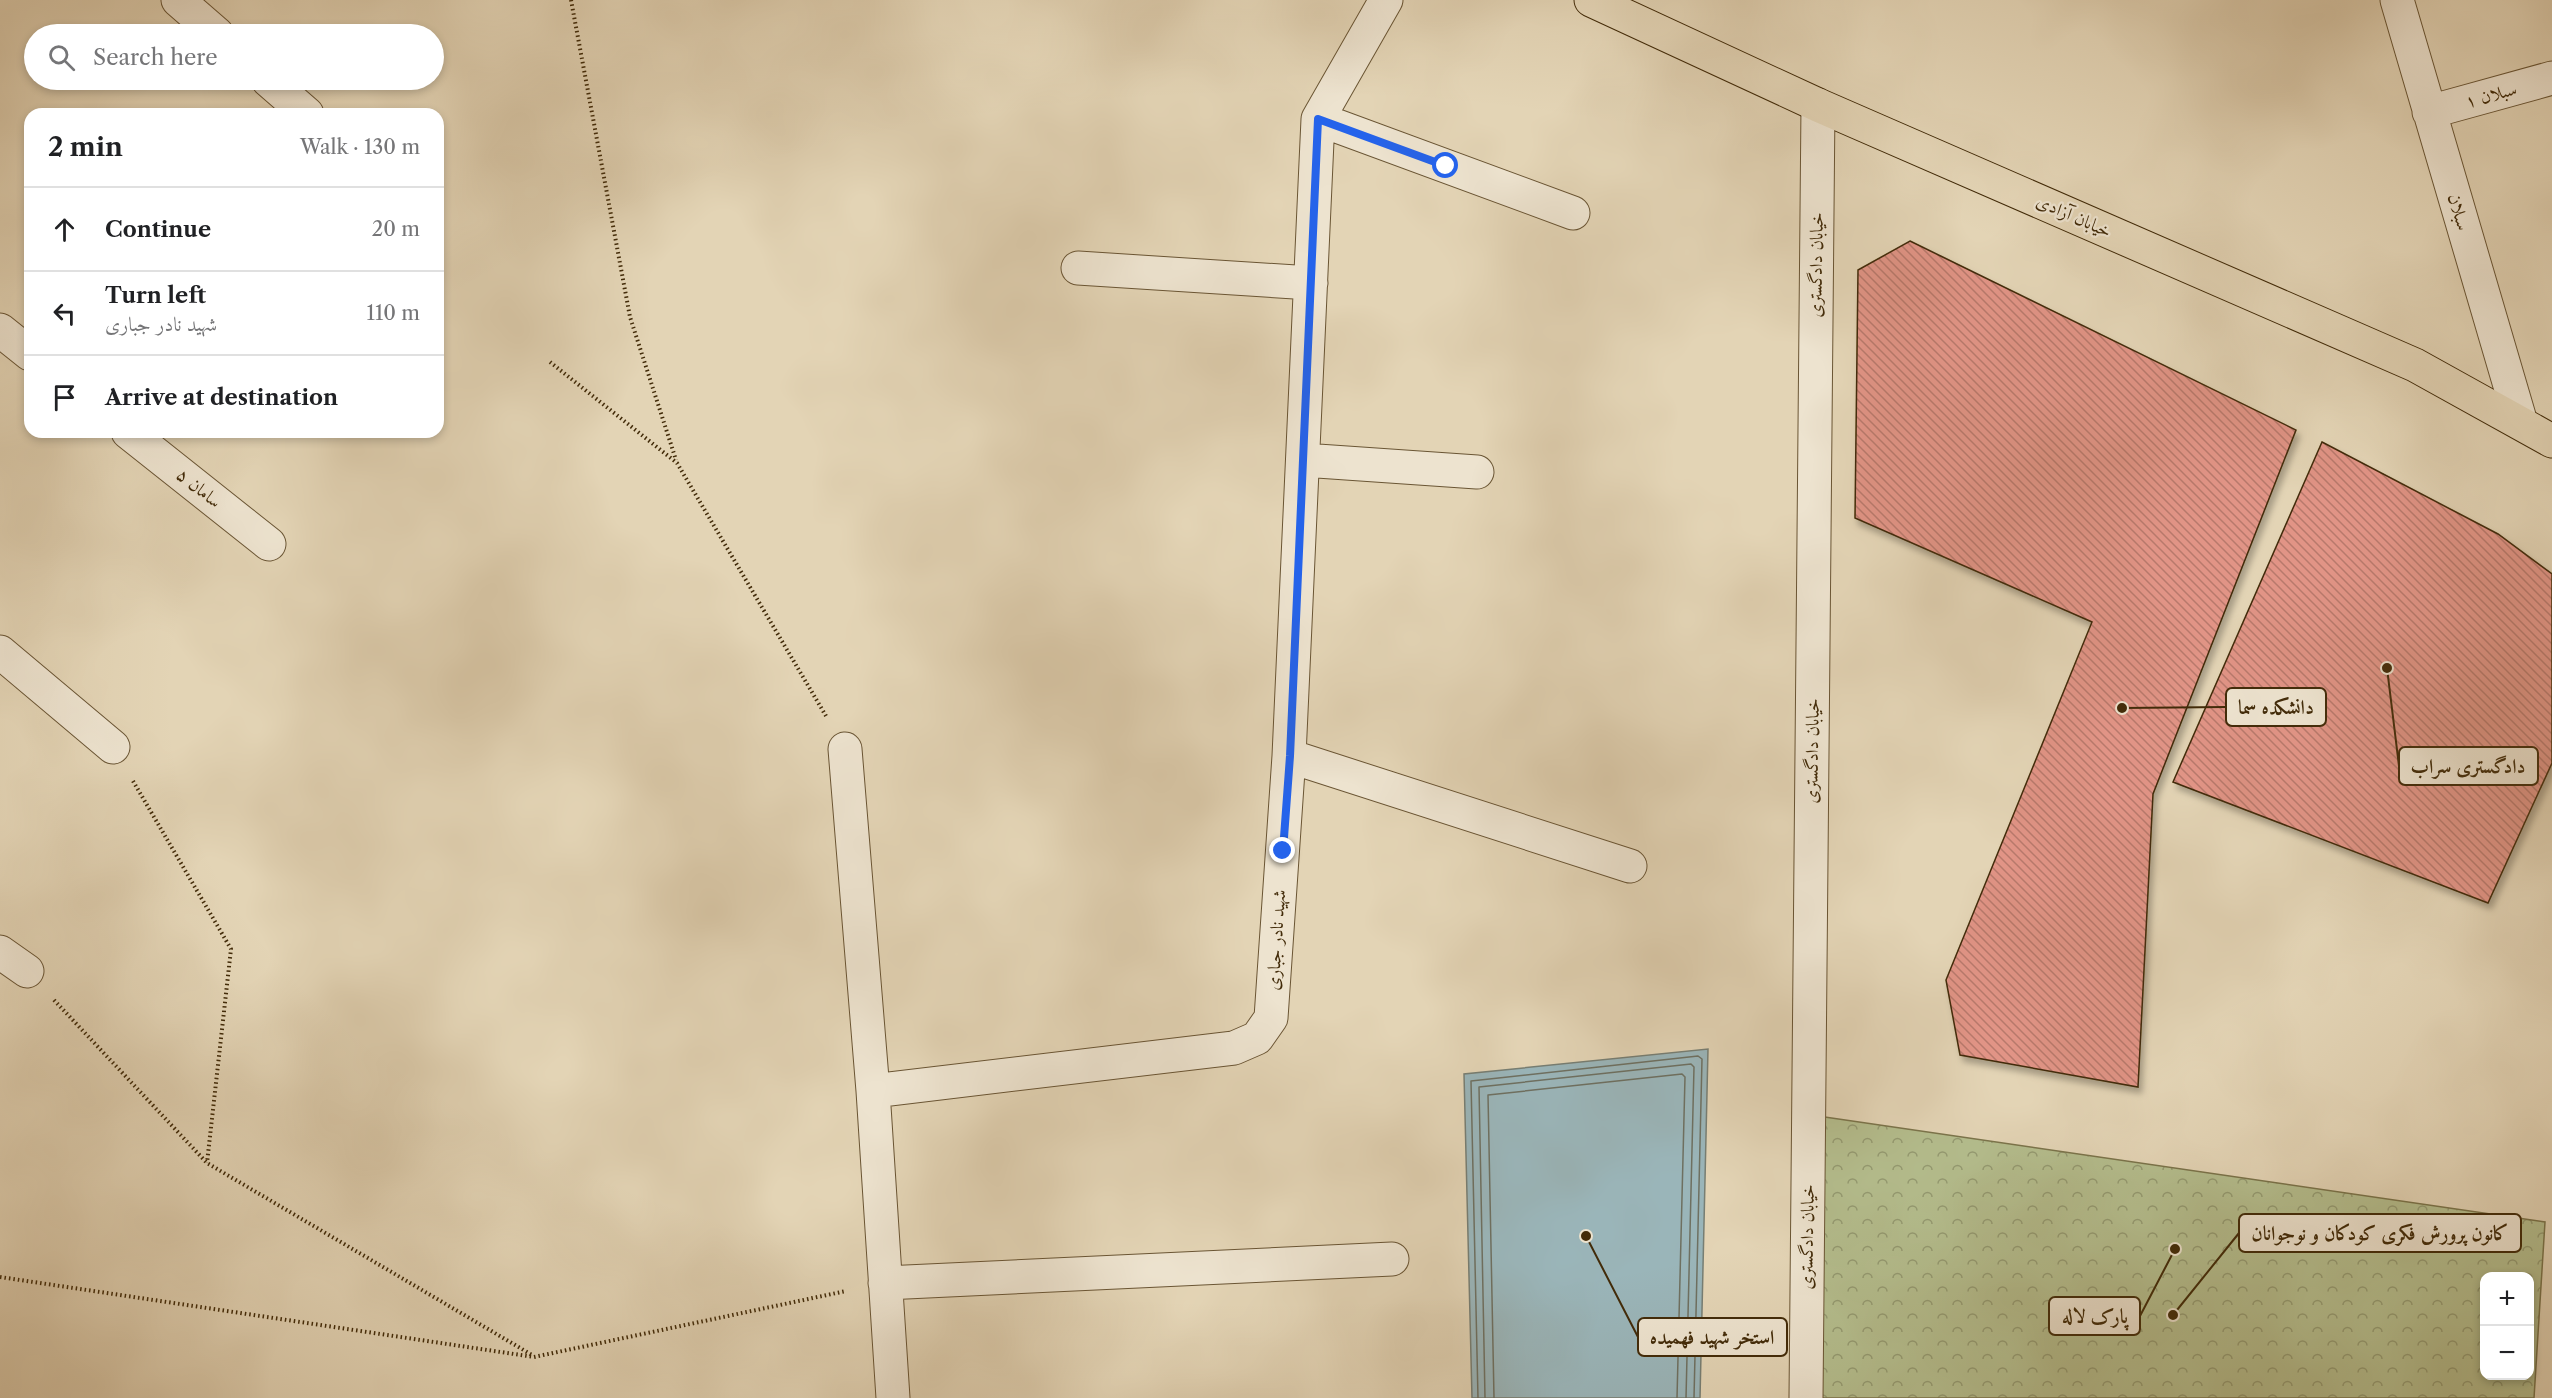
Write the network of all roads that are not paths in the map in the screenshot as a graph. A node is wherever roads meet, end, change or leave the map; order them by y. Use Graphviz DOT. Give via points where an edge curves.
graph roads {
  1 [pos="178,0"];
  2 [pos="1386,0"];
  3 [pos="1591,0"];
  4 [pos="2397,0"];
  5 [pos="206,24"];
  6 [pos="2552,78"];
  7 [pos="279,90"];
  8 [pos="1818,105"];
  9 [pos="300,108"];
  10 [pos="2429,112"];
  11 [pos="1318,119"];
  12 [pos="1574,213"];
  13 [pos="1078,268"];
  14 [pos="1311,283"];
  15 [pos="0,330"];
  16 [pos="24,349"];
  17 [pos="2521,423"];
  18 [pos="136,438"];
  19 [pos="2552,441"];
  20 [pos="1303,460"];
  21 [pos="1477,472"];
  22 [pos="269,544"];
  23 [pos="0,651"];
  24 [pos="113,747"];
  25 [pos="845,749"];
  26 [pos="1290,756"];
  27 [pos="1630,866"];
  28 [pos="0,952"];
  29 [pos="27,971"];
  30 [pos="873,1091"];
  31 [pos="1392,1259"];
  32 [pos="885,1283"];
  33 [pos="893,1398"];
  34 [pos="1806,1398"];
  1 -- 5 [label="street"];
  2 -- 11 [label="street, شهید نادر جباری"];
  3 -- 8 [label="main road, خیابان آزادی"];
  4 -- 10 [label="street, سبلان"];
  6 -- 10 [label="street, سبلان ۱"];
  7 -- 9 [label="street"];
  8 -- 17 [label="main road, خیابان آزادی" via="2415,365"];
  8 -- 34 [label="street, خیابان دادگستری"];
  10 -- 17 [label="street, سبلان"];
  11 -- 12 [label="street"];
  11 -- 14 [label="street, شهید نادر جباری"];
  13 -- 14 [label="street"];
  14 -- 20 [label="street, شهید نادر جباری"];
  15 -- 16 [label="street"];
  17 -- 19 [label="main road, خیابان آزادی"];
  18 -- 22 [label="street, سامان ۵"];
  20 -- 21 [label="street"];
  20 -- 26 [label="street, شهید نادر جباری"];
  23 -- 24 [label="street"];
  25 -- 30 [label="street"];
  26 -- 27 [label="street"];
  26 -- 30 [label="street, شهید نادر جباری" via="1271,1018 1257,1038 1234,1048"];
  28 -- 29 [label="street"];
  30 -- 32 [label="street"];
  31 -- 32 [label="street"];
  32 -- 33 [label="street"];
}
